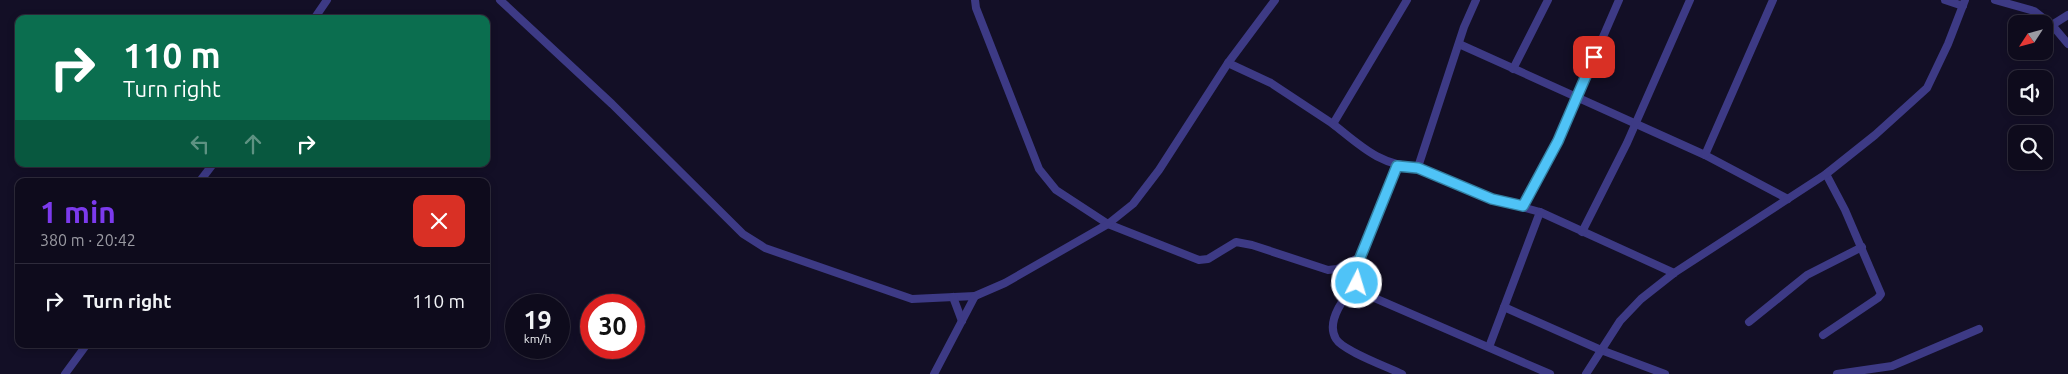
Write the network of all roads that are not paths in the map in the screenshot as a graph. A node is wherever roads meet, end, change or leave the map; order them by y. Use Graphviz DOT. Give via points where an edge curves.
graph roads {
  1 [pos="327,0"];
  2 [pos="500,0"];
  3 [pos="975,0"];
  4 [pos="1275,0"];
  5 [pos="1407,0"];
  6 [pos="1476,0"];
  7 [pos="1548,0"];
  8 [pos="1619,0"];
  9 [pos="1690,0"];
  10 [pos="1773,0"];
  11 [pos="1945,0"];
  12 [pos="1995,0"];
  13 [pos="1964,3"];
  14 [pos="317,15"];
  15 [pos="2039,15"];
  16 [pos="2068,15"];
  17 [pos="2053,24"];
  18 [pos="2053,26"];
  19 [pos="1459,44"];
  20 [pos="2068,44"];
  21 [pos="1228,62"];
  22 [pos="1514,69"];
  23 [pos="1578,98"];
  24 [pos="1332,124"];
  25 [pos="1635,124"];
  26 [pos="1705,155"];
  27 [pos="1397,166"];
  28 [pos="210,167"];
  29 [pos="1418,168"];
  30 [pos="1826,174"];
  31 [pos="202,178"];
  32 [pos="1788,198"];
  33 [pos="1523,206"];
  34 [pos="1540,212"];
  35 [pos="1108,224"];
  36 [pos="1582,232"];
  37 [pos="1862,247"];
  38 [pos="1360,258"];
  39 [pos="1674,273"];
  40 [pos="1357,283"];
  41 [pos="975,296"];
  42 [pos="953,297"];
  43 [pos="1504,307"];
  44 [pos="962,321"];
  45 [pos="1749,322"];
  46 [pos="1979,329"];
  47 [pos="1823,335"];
  48 [pos="1489,347"];
  49 [pos="83,348"];
  50 [pos="1601,350"];
  51 [pos="65,374"];
  52 [pos="934,374"];
  53 [pos="1402,374"];
  54 [pos="1550,374"];
  55 [pos="1586,374"];
  56 [pos="1665,374"];
  57 [pos="1837,374"];
  1 -- 14 [label="street"];
  2 -- 42 [label="street" via="612,104 743,234 765,248 898,295 912,299"];
  3 -- 35 [label="street" via="1039,169 1056,190"];
  4 -- 21 [label="street"];
  5 -- 24 [label="street"];
  6 -- 19 [label="street"];
  7 -- 22 [label="street"];
  8 -- 23 [label="street"];
  9 -- 25 [label="street"];
  10 -- 26 [label="street"];
  11 -- 13 [label="street"];
  12 -- 15 [label="street"];
  13 -- 30 [label="street" via="1927,88"];
  16 -- 17 [label="street"];
  18 -- 20 [label="street"];
  19 -- 22 [label="street"];
  19 -- 29 [label="street"];
  21 -- 24 [label="street" via="1271,84"];
  21 -- 35 [label="street" via="1159,170 1132,204"];
  22 -- 23 [label="street"];
  23 -- 25 [label="street"];
  23 -- 33 [label="street"];
  24 -- 27 [label="street" via="1381,160"];
  25 -- 26 [label="street"];
  25 -- 36 [label="street"];
  26 -- 32 [label="street"];
  27 -- 29 [label="street"];
  27 -- 38 [label="street"];
  28 -- 31 [label="street"];
  29 -- 33 [label="street" via="1492,199"];
  30 -- 32 [label="street"];
  30 -- 37 [label="street"];
  32 -- 39 [label="street"];
  33 -- 34 [label="street"];
  34 -- 36 [label="street"];
  34 -- 43 [label="street"];
  35 -- 38 [label="street" via="1199,260 1208,259 1236,242 1328,270"];
  35 -- 41 [label="street" via="1005,283"];
  36 -- 39 [label="street"];
  37 -- 45 [label="street" via="1807,275"];
  37 -- 47 [label="street" via="1881,294"];
  38 -- 40 [label="street" via="1356,270"];
  39 -- 50 [label="street" via="1640,299"];
  40 -- 48 [label="street" via="1363,293"];
  40 -- 53 [label="street" via="1337,311 1333,325 1335,338 1345,348"];
  41 -- 42 [label="street"];
  41 -- 44 [label="street"];
  42 -- 44 [label="street"];
  43 -- 48 [label="street"];
  43 -- 50 [label="street"];
  44 -- 52 [label="street"];
  46 -- 57 [label="street" via="1892,366"];
  48 -- 54 [label="street"];
  49 -- 51 [label="street"];
  50 -- 55 [label="street"];
  50 -- 56 [label="street"];
}
